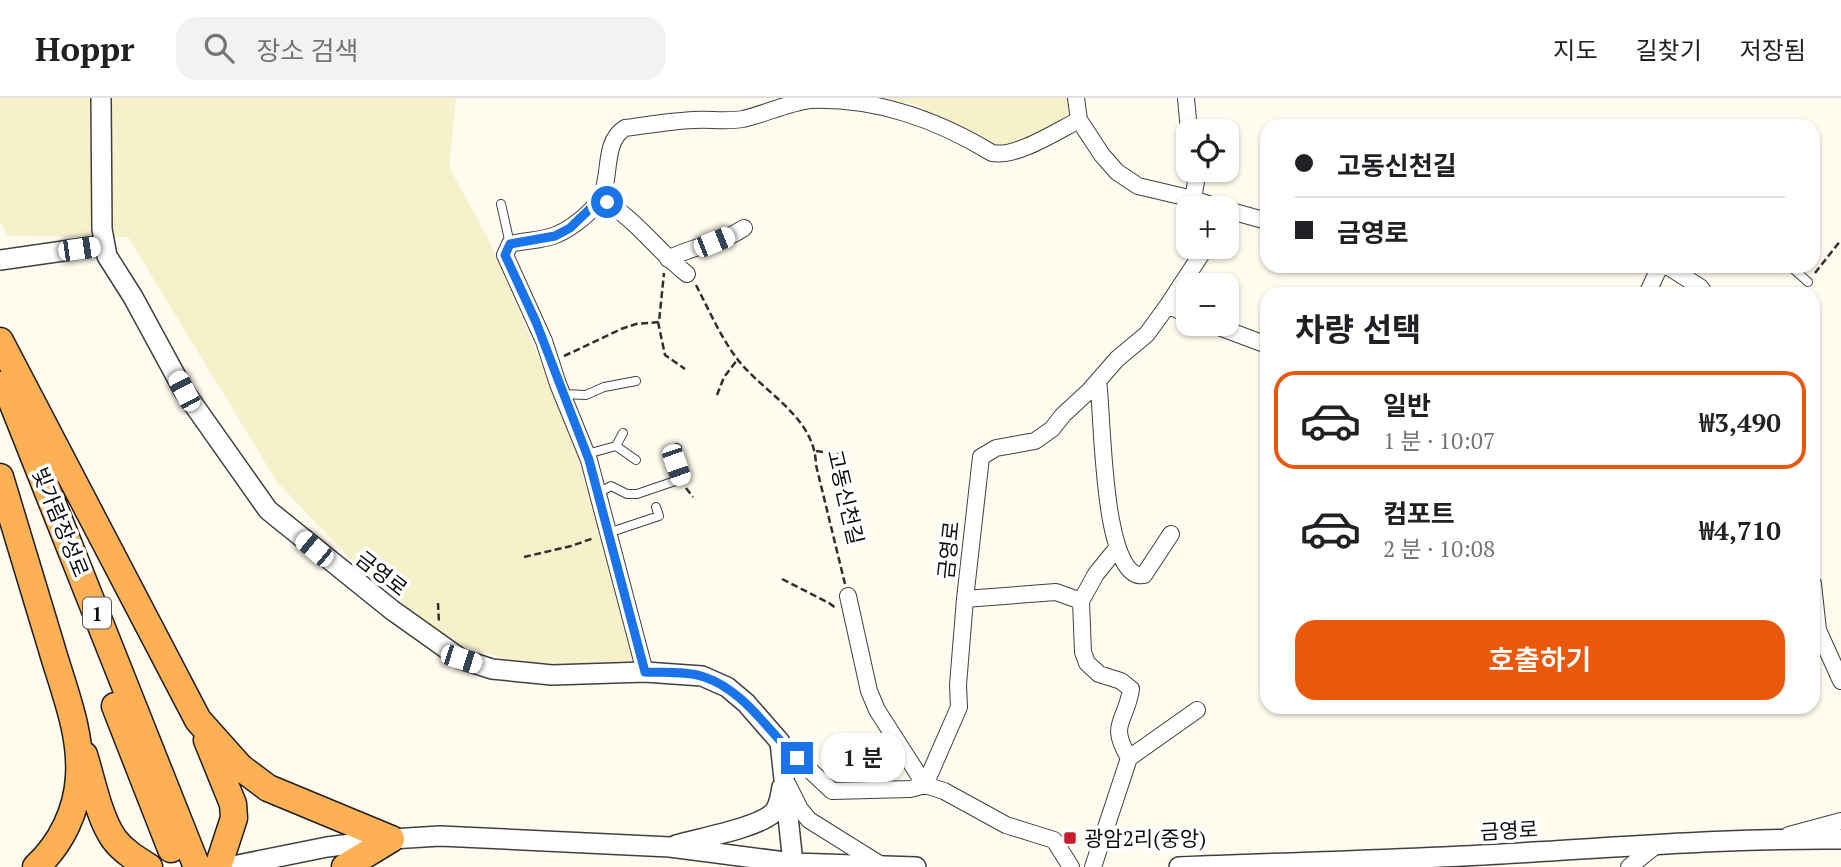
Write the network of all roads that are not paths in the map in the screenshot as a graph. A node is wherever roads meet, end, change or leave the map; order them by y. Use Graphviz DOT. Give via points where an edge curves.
graph roads {
  1 [pos="101,98"];
  2 [pos="1076,98"];
  3 [pos="1186,98"];
  4 [pos="1188,119"];
  5 [pos="1079,120"];
  6 [pos="1180,196"];
  7 [pos="600,199"];
  8 [pos="501,204"];
  9 [pos="1239,213"];
  10 [pos="1260,219"];
  11 [pos="744,228"];
  12 [pos="510,244"];
  13 [pos="104,245"];
  14 [pos="668,259"];
  15 [pos="1198,259"];
  16 [pos="0,260"];
  17 [pos="1678,273"];
  18 [pos="1798,273"];
  19 [pos="687,274"];
  20 [pos="1808,282"];
  21 [pos="1700,287"];
  22 [pos="1168,305"];
  23 [pos="1176,309"];
  24 [pos="1239,334"];
  25 [pos="0,341"];
  26 [pos="1260,342"];
  27 [pos="0,372"];
  28 [pos="636,381"];
  29 [pos="1098,381"];
  30 [pos="563,394"];
  31 [pos="0,415"];
  32 [pos="623,433"];
  33 [pos="616,446"];
  34 [pos="677,448"];
  35 [pos="587,454"];
  36 [pos="636,460"];
  37 [pos="0,477"];
  38 [pos="598,493"];
  39 [pos="656,507"];
  40 [pos="608,533"];
  41 [pos="1171,534"];
  42 [pos="1117,548"];
  43 [pos="848,596"];
  44 [pos="965,599"];
  45 [pos="1081,601"];
  46 [pos="1820,634"];
  47 [pos="645,672"];
  48 [pos="1841,681"];
  49 [pos="1197,710"];
  50 [pos="198,720"];
  51 [pos="76,730"];
  52 [pos="780,742"];
  53 [pos="1129,758"];
  54 [pos="783,775"];
  55 [pos="925,785"];
  56 [pos="1841,821"];
  57 [pos="1777,838"];
  58 [pos="391,839"];
  59 [pos="1841,839"];
  60 [pos="1659,843"];
  61 [pos="670,847"];
  62 [pos="186,861"];
  63 [pos="793,865"];
  64 [pos="881,865"];
  65 [pos="36,867"];
  66 [pos="149,867"];
  67 [pos="218,867"];
  68 [pos="228,867"];
  69 [pos="345,867"];
  70 [pos="916,867"];
  71 [pos="1071,867"];
  72 [pos="1093,867"];
  73 [pos="1179,867"];
  74 [pos="1629,867"];
  1 -- 13 [label="street, 금영로"];
  2 -- 5 [label="street"];
  3 -- 4 [label="street"];
  5 -- 6 [label="street" via="1108,163 1138,186"];
  5 -- 7 [label="street" via="1000,155 912,112 845,98 808,100 742,119 625,128 613,142"];
  7 -- 12 [label="street" via="555,236"];
  7 -- 14 [label="street" via="631,221"];
  8 -- 12 [label="lane"];
  9 -- 10 [label="street"];
  11 -- 14 [label="street"];
  12 -- 30 [label="street" via="505,255"];
  13 -- 16 [label="street"];
  13 -- 47 [label="street, 금영로" via="184,391 268,510 363,587 461,659 492,669 552,675"];
  14 -- 19 [label="street"];
  15 -- 22 [label="street"];
  17 -- 21 [label="street"];
  18 -- 20 [label="lane"];
  22 -- 23 [label="street"];
  22 -- 29 [label="street" via="1147,334"];
  24 -- 26 [label="street"];
  25 -- 50 [label="highway"];
  27 -- 62 [label="highway, 빛가람장성로 / 1"];
  28 -- 30 [label="lane" via="586,395"];
  29 -- 42 [label="street" via="1106,493"];
  29 -- 44 [label="street, 금영로" via="1035,441 996,448 981,457"];
  30 -- 35 [label="street"];
  31 -- 62 [label="highway, 빛가람장성로 / 1"];
  32 -- 33 [label="lane"];
  33 -- 35 [label="lane"];
  33 -- 36 [label="lane"];
  34 -- 38 [label="lane" via="681,479 637,494 611,486"];
  35 -- 38 [label="street"];
  37 -- 51 [label="highway"];
  38 -- 40 [label="street"];
  39 -- 40 [label="lane" via="659,516"];
  40 -- 47 [label="street"];
  41 -- 42 [label="street" via="1151,567 1139,576"];
  42 -- 45 [label="street"];
  43 -- 55 [label="street" via="869,691"];
  44 -- 45 [label="street" via="1056,592"];
  44 -- 55 [label="street, 금영로" via="959,707"];
  45 -- 53 [label="street" via="1087,663 1131,689 1118,732"];
  46 -- 48 [label="street"];
  47 -- 52 [label="street, 금영로" via="702,676 727,687"];
  49 -- 53 [label="street"];
  50 -- 58 [label="highway" via="240,767 268,788"];
  50 -- 67 [label="highway" via="233,804 234,818"];
  51 -- 65 [label="highway" via="79,776 75,799 56,845"];
  51 -- 66 [label="highway" via="108,828 129,854"];
  52 -- 54 [label="street"];
  52 -- 55 [label="street, 금영로" via="832,791"];
  53 -- 72 [label="street"];
  54 -- 61 [label="street" via="775,812 761,821"];
  54 -- 63 [label="street"];
  54 -- 64 [label="street" via="809,820"];
  55 -- 71 [label="street, 금영로" via="1006,825 1054,840"];
  56 -- 57 [label="street"];
  57 -- 59 [label="street, 금영로"];
  57 -- 60 [label="street, 금영로"];
  58 -- 61 [label="street" via="440,836"];
  58 -- 68 [label="street"];
  58 -- 69 [label="highway"];
  60 -- 73 [label="street, 금영로"];
  60 -- 74 [label="street"];
  61 -- 63 [label="street"];
  63 -- 64 [label="street"];
  64 -- 70 [label="street"];
}
